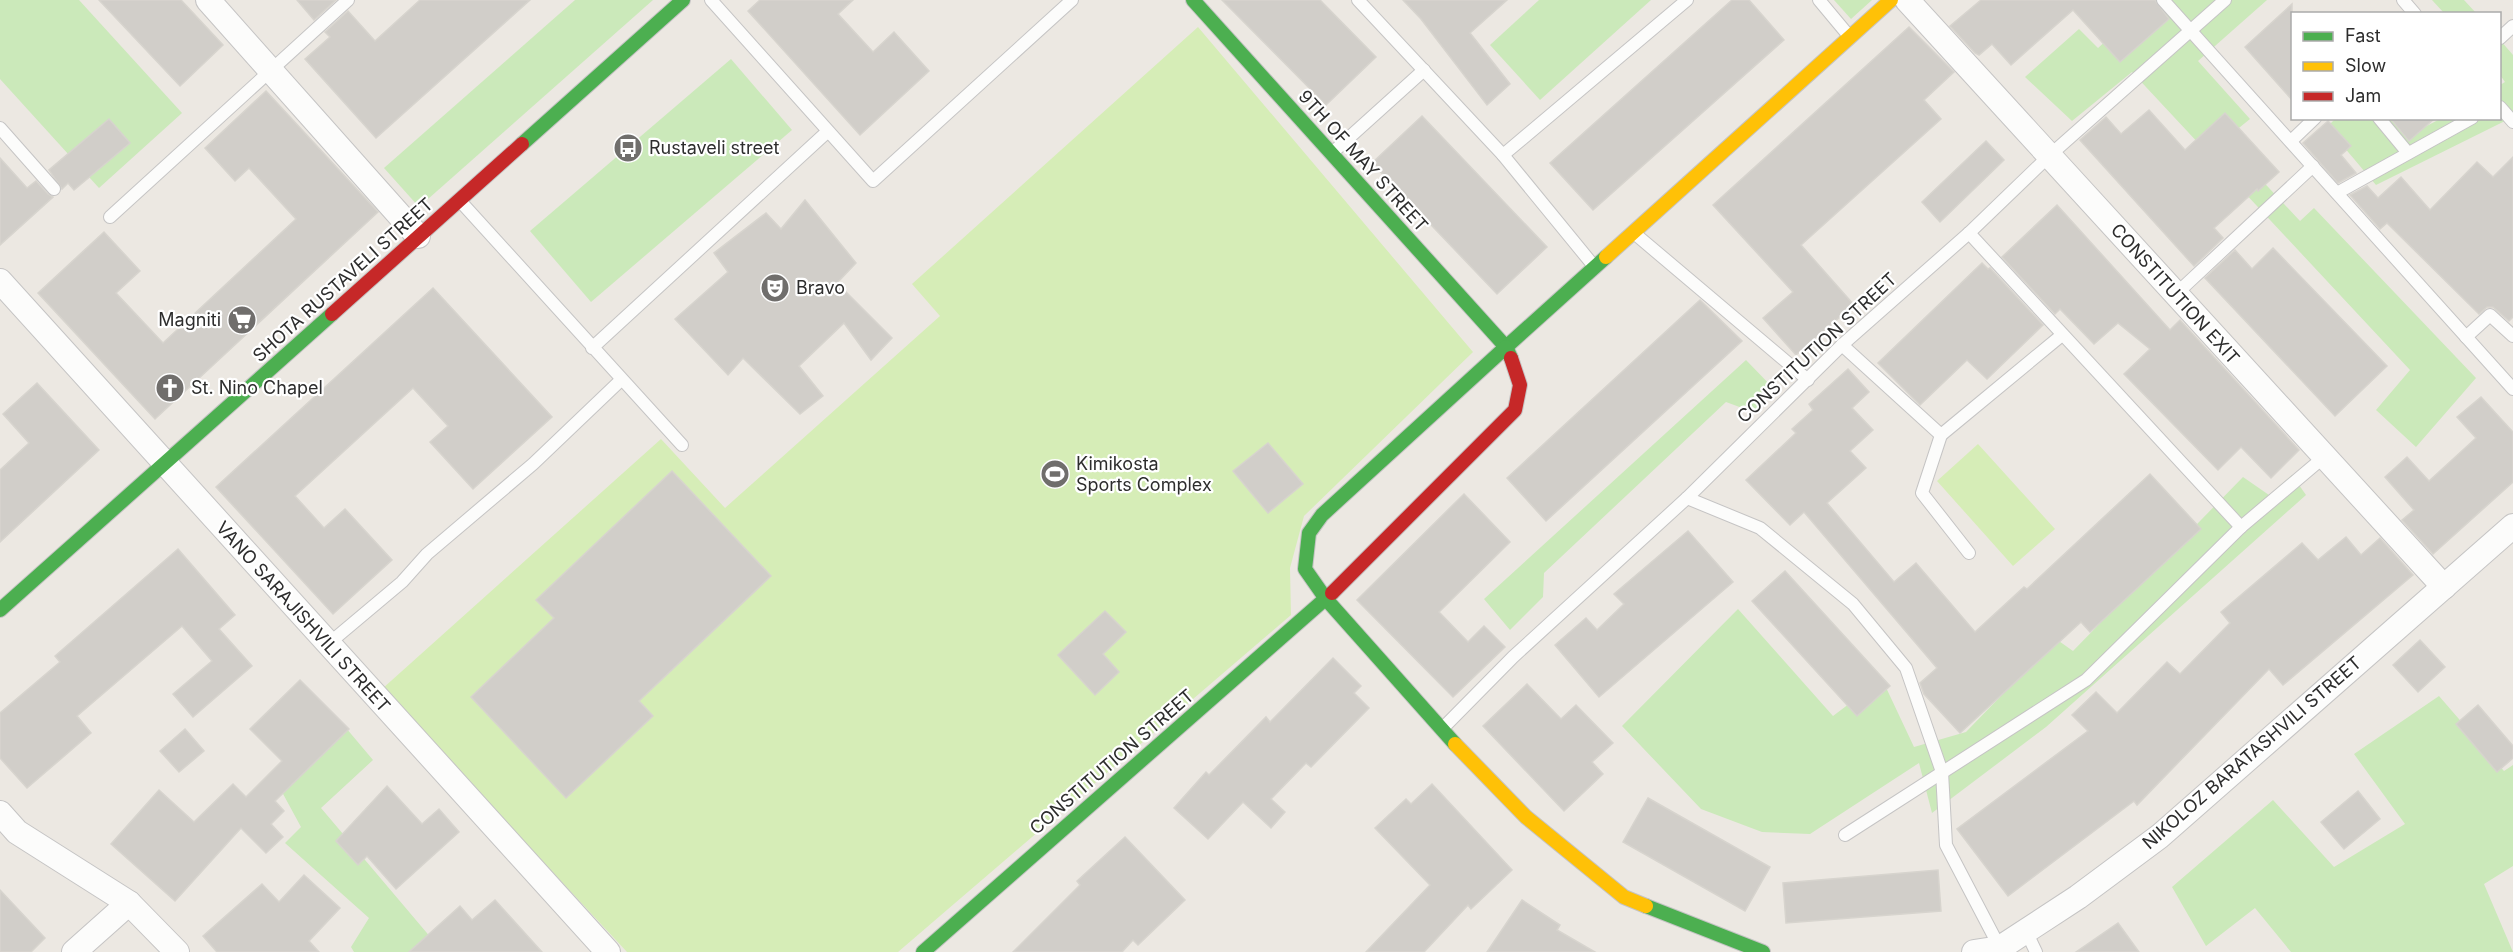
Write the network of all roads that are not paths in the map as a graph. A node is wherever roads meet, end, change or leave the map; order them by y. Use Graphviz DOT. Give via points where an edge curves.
graph roads {
  1 [pos="208,0"];
  2 [pos="348,0"];
  3 [pos="683,0"];
  4 [pos="711,0"];
  5 [pos="1072,0"];
  6 [pos="1193,0"];
  7 [pos="1358,0"];
  8 [pos="1687,0"];
  9 [pos="1819,0"];
  10 [pos="1891,0"];
  11 [pos="1907,0"];
  12 [pos="2163,0"];
  13 [pos="2225,0"];
  14 [pos="2403,0"];
  15 [pos="2413,12"];
  16 [pos="2190,30"];
  17 [pos="1850,37"];
  18 [pos="271,70"];
  19 [pos="1424,70"];
  20 [pos="2501,109"];
  21 [pos="2313,120"];
  22 [pos="2381,120"];
  23 [pos="2468,120"];
  24 [pos="2513,122"];
  25 [pos="0,128"];
  26 [pos="827,132"];
  27 [pos="2291,141"];
  28 [pos="2408,153"];
  29 [pos="1331,154"];
  30 [pos="1503,155"];
  31 [pos="2049,156"];
  32 [pos="2313,166"];
  33 [pos="54,189"];
  34 [pos="2337,193"];
  35 [pos="459,200"];
  36 [pos="110,217"];
  37 [pos="1633,232"];
  38 [pos="1969,233"];
  39 [pos="418,236"];
  40 [pos="1595,267"];
  41 [pos="0,281"];
  42 [pos="2176,294"];
  43 [pos="2062,335"];
  44 [pos="2513,336"];
  45 [pos="2466,337"];
  46 [pos="1842,345"];
  47 [pos="1506,347"];
  48 [pos="592,348"];
  49 [pos="621,380"];
  50 [pos="1808,380"];
  51 [pos="2513,389"];
  52 [pos="1941,435"];
  53 [pos="682,445"];
  54 [pos="2324,457"];
  55 [pos="165,462"];
  56 [pos="1687,498"];
  57 [pos="2513,526"];
  58 [pos="2241,527"];
  59 [pos="1969,554"];
  60 [pos="2444,587"];
  61 [pos="1326,599"];
  62 [pos="0,610"];
  63 [pos="327,645"];
  64 [pos="1441,729"];
  65 [pos="1941,772"];
  66 [pos="0,813"];
  67 [pos="1845,835"];
  68 [pos="129,903"];
  69 [pos="2031,942"];
  70 [pos="2000,948"];
  71 [pos="74,952"];
  72 [pos="177,952"];
  73 [pos="608,952"];
  74 [pos="922,952"];
  75 [pos="1763,952"];
  76 [pos="1974,952"];
  1 -- 18 [label="street"];
  2 -- 18 [label="lane"];
  3 -- 35 [label="street, SHOTA RUSTAVELI STREET"];
  4 -- 26 [label="lane"];
  5 -- 26 [label="lane" via="873,181"];
  6 -- 29 [label="street, 9TH OF MAY STREET"];
  7 -- 19 [label="lane"];
  8 -- 30 [label="lane"];
  9 -- 17 [label="lane"];
  10 -- 17 [label="street"];
  11 -- 31 [label="street, CONSTITUTION EXIT"];
  12 -- 16 [label="lane"];
  13 -- 16 [label="lane, CONSTITUTION STREET"];
  14 -- 15 [label="lane"];
  16 -- 27 [label="lane"];
  16 -- 31 [label="lane, CONSTITUTION STREET"];
  17 -- 37 [label="street"];
  18 -- 36 [label="lane"];
  18 -- 39 [label="street"];
  19 -- 29 [label="lane"];
  19 -- 30 [label="lane"];
  20 -- 24 [label="lane"];
  21 -- 27 [label="lane"];
  22 -- 28 [label="lane"];
  23 -- 28 [label="lane"];
  25 -- 33 [label="lane"];
  26 -- 48 [label="lane"];
  27 -- 32 [label="lane"];
  28 -- 34 [label="lane"];
  29 -- 47 [label="street, 9TH OF MAY STREET"];
  30 -- 40 [label="lane"];
  31 -- 38 [label="lane, CONSTITUTION STREET"];
  31 -- 42 [label="street, CONSTITUTION EXIT"];
  32 -- 34 [label="lane"];
  32 -- 42 [label="lane"];
  34 -- 45 [label="lane"];
  35 -- 39 [label="street, SHOTA RUSTAVELI STREET"];
  35 -- 48 [label="lane"];
  37 -- 40 [label="street"];
  37 -- 50 [label="lane"];
  38 -- 43 [label="lane"];
  38 -- 46 [label="lane, CONSTITUTION STREET"];
  39 -- 55 [label="street, SHOTA RUSTAVELI STREET"];
  40 -- 47 [label="street"];
  41 -- 55 [label="street, VANO SARAJISHVILI STREET"];
  42 -- 54 [label="street, CONSTITUTION EXIT"];
  43 -- 52 [label="lane"];
  43 -- 58 [label="lane"];
  44 -- 45 [label="lane" via="2490,315"];
  45 -- 51 [label="lane"];
  46 -- 50 [label="lane, CONSTITUTION STREET"];
  46 -- 52 [label="lane"];
  47 -- 61 [label="street, CONSTITUTION STREET" via="1520,381 1521,395 1515,410"];
  47 -- 61 [label="street" via="1322,515 1309,533 1305,569"];
  48 -- 49 [label="lane"];
  49 -- 53 [label="lane"];
  49 -- 63 [label="lane" via="533,464"];
  50 -- 56 [label="lane, CONSTITUTION STREET"];
  52 -- 59 [label="lane" via="1922,493"];
  54 -- 58 [label="lane"];
  54 -- 60 [label="street, CONSTITUTION EXIT"];
  55 -- 62 [label="street, SHOTA RUSTAVELI STREET"];
  55 -- 63 [label="street, VANO SARAJISHVILI STREET"];
  56 -- 64 [label="lane, CONSTITUTION STREET" via="1513,657"];
  56 -- 65 [label="lane" via="1760,528 1853,604 1906,668"];
  57 -- 60 [label="street, NIKOLOZ BARATASHVILI STREET"];
  58 -- 65 [label="lane" via="2086,680"];
  60 -- 69 [label="street, NIKOLOZ BARATASHVILI STREET" via="2160,836 2078,897"];
  61 -- 64 [label="street"];
  61 -- 74 [label="street, CONSTITUTION STREET"];
  63 -- 73 [label="street, VANO SARAJISHVILI STREET"];
  64 -- 75 [label="street" via="1526,817 1624,897"];
  65 -- 67 [label="lane"];
  65 -- 70 [label="lane" via="1946,845"];
  66 -- 68 [label="street" via="17,832"];
  68 -- 71 [label="street"];
  68 -- 72 [label="street"];
  69 -- 70 [label="street, NIKOLOZ BARATASHVILI STREET"];
  70 -- 76 [label="street, NIKOLOZ BARATASHVILI STREET"];
}
